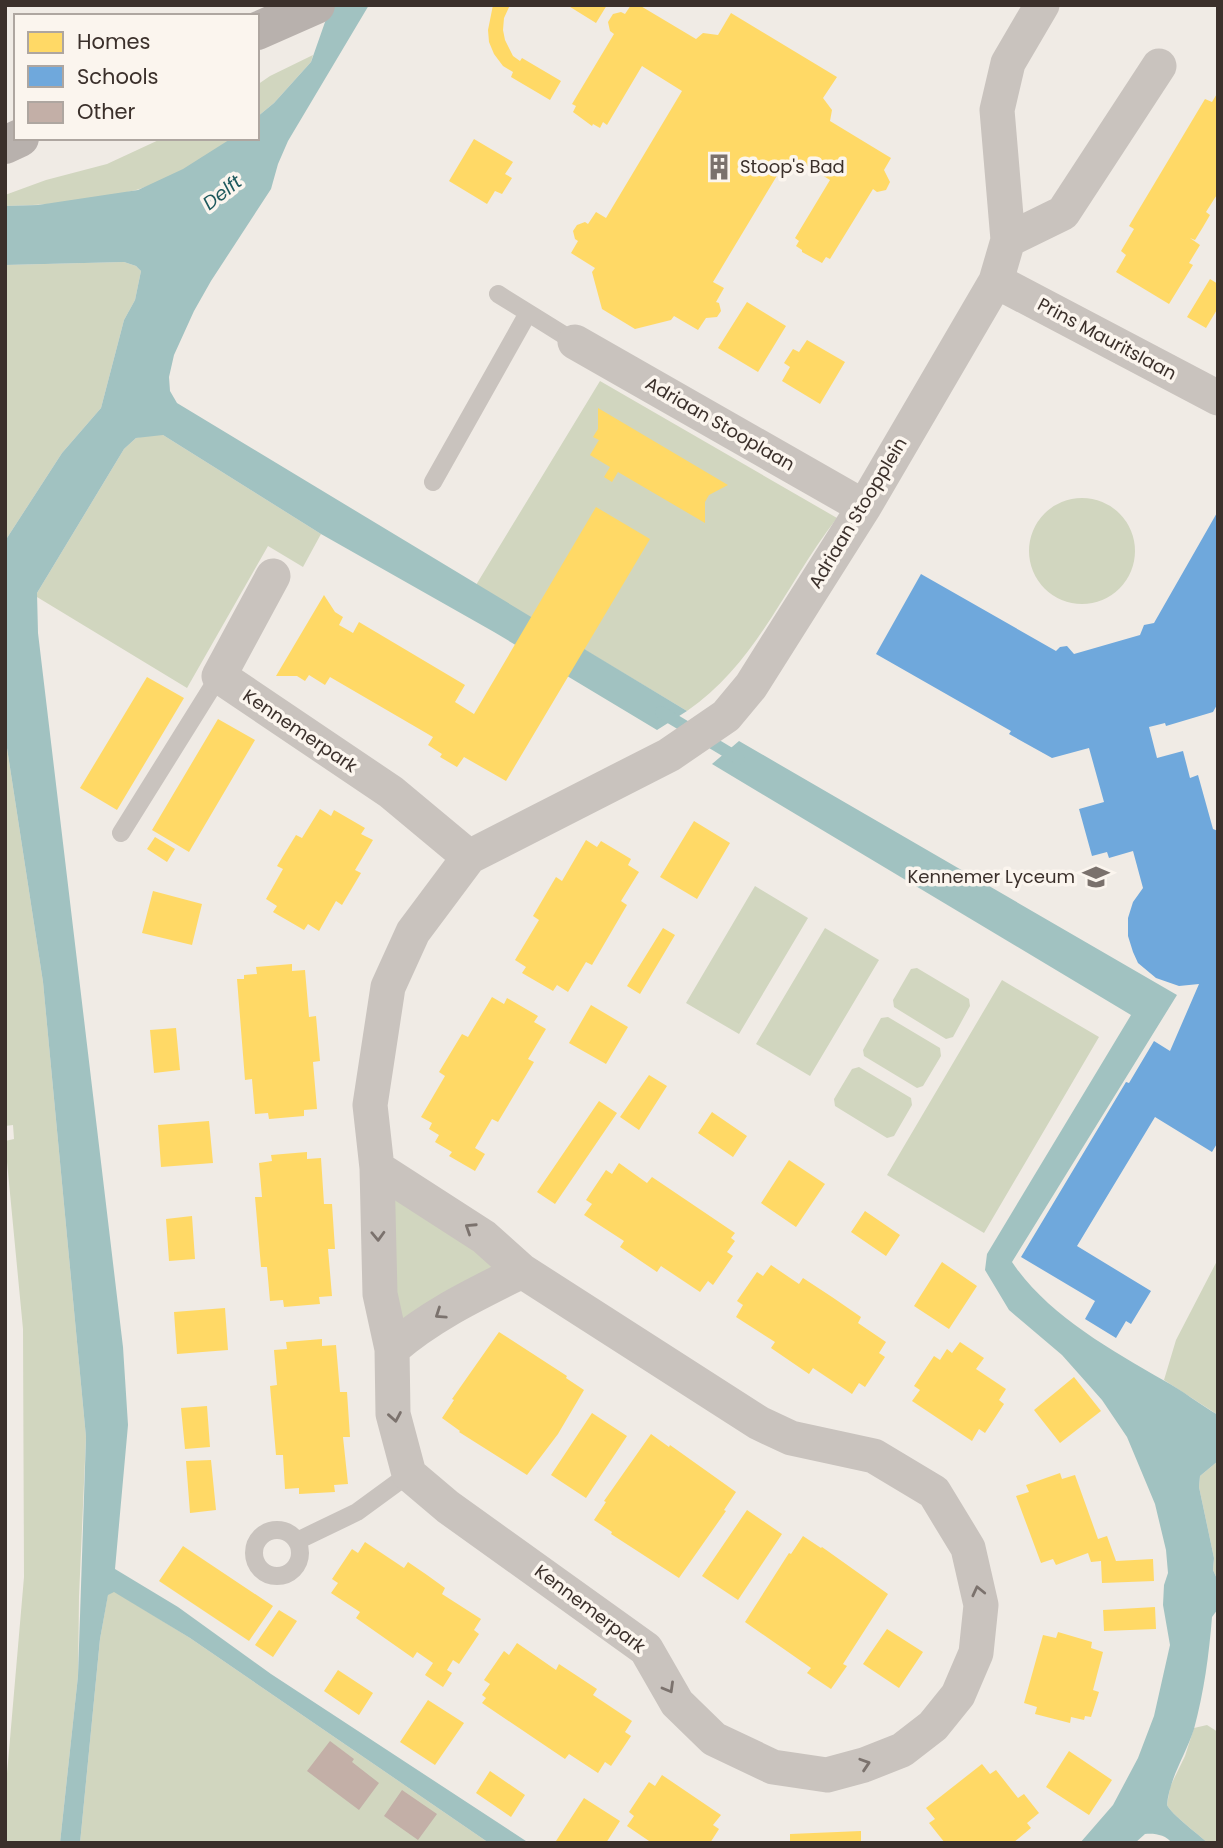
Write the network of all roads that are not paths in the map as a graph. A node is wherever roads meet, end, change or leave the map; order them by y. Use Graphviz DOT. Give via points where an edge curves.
graph roads {
  1 [pos="1042,5"];
  2 [pos="1158,66"];
  3 [pos="1008,240"];
  4 [pos="996,281"];
  5 [pos="498,294"];
  6 [pos="528,313"];
  7 [pos="575,342"];
  8 [pos="1218,398"];
  9 [pos="433,482"];
  10 [pos="864,507"];
  11 [pos="273,576"];
  12 [pos="219,676"];
  13 [pos="121,833"];
  14 [pos="469,857"];
  15 [pos="377,1168"];
  16 [pos="522,1271"];
  17 [pos="392,1349"];
  18 [pos="409,1474"];
  19 [pos="297,1541"];
  1 -- 3 [label="street, Adriaan Stoopplein" via="1008,62 997,110"];
  2 -- 3 [label="street" via="1063,213"];
  3 -- 4 [label="street, Adriaan Stoopplein"];
  4 -- 8 [label="street, Prins Mauritslaan"];
  4 -- 10 [label="street, Adriaan Stoopplein"];
  5 -- 6 [label="lane"];
  6 -- 7 [label="lane"];
  6 -- 9 [label="lane"];
  7 -- 10 [label="street, Adriaan Stooplaan"];
  10 -- 14 [label="street, Adriaan Stoopplein" via="751,685 726,716 668,755"];
  11 -- 12 [label="street"];
  12 -- 13 [label="lane"];
  12 -- 14 [label="street, Kennemerpark" via="391,792"];
  14 -- 15 [label="street" via="413,932 388,987 370,1105"];
  16 -- 15 [label="street, Kennemerpark, one-way" via="484,1237"];
  15 -- 17 [label="street, one-way" via="380,1294"];
  16 -- 17 [label="street, one-way" via="453,1305"];
  18 -- 16 [label="street, Kennemerpark, one-way" via="646,1649 677,1703 713,1739 773,1767 827,1775 864,1765 902,1750 933,1727 958,1696 976,1653 981,1605 968,1548 934,1492 874,1456 791,1438 758,1423"];
  17 -- 18 [label="street, one-way" via="393,1414"];
  18 -- 19 [label="lane" via="357,1512"];
}
